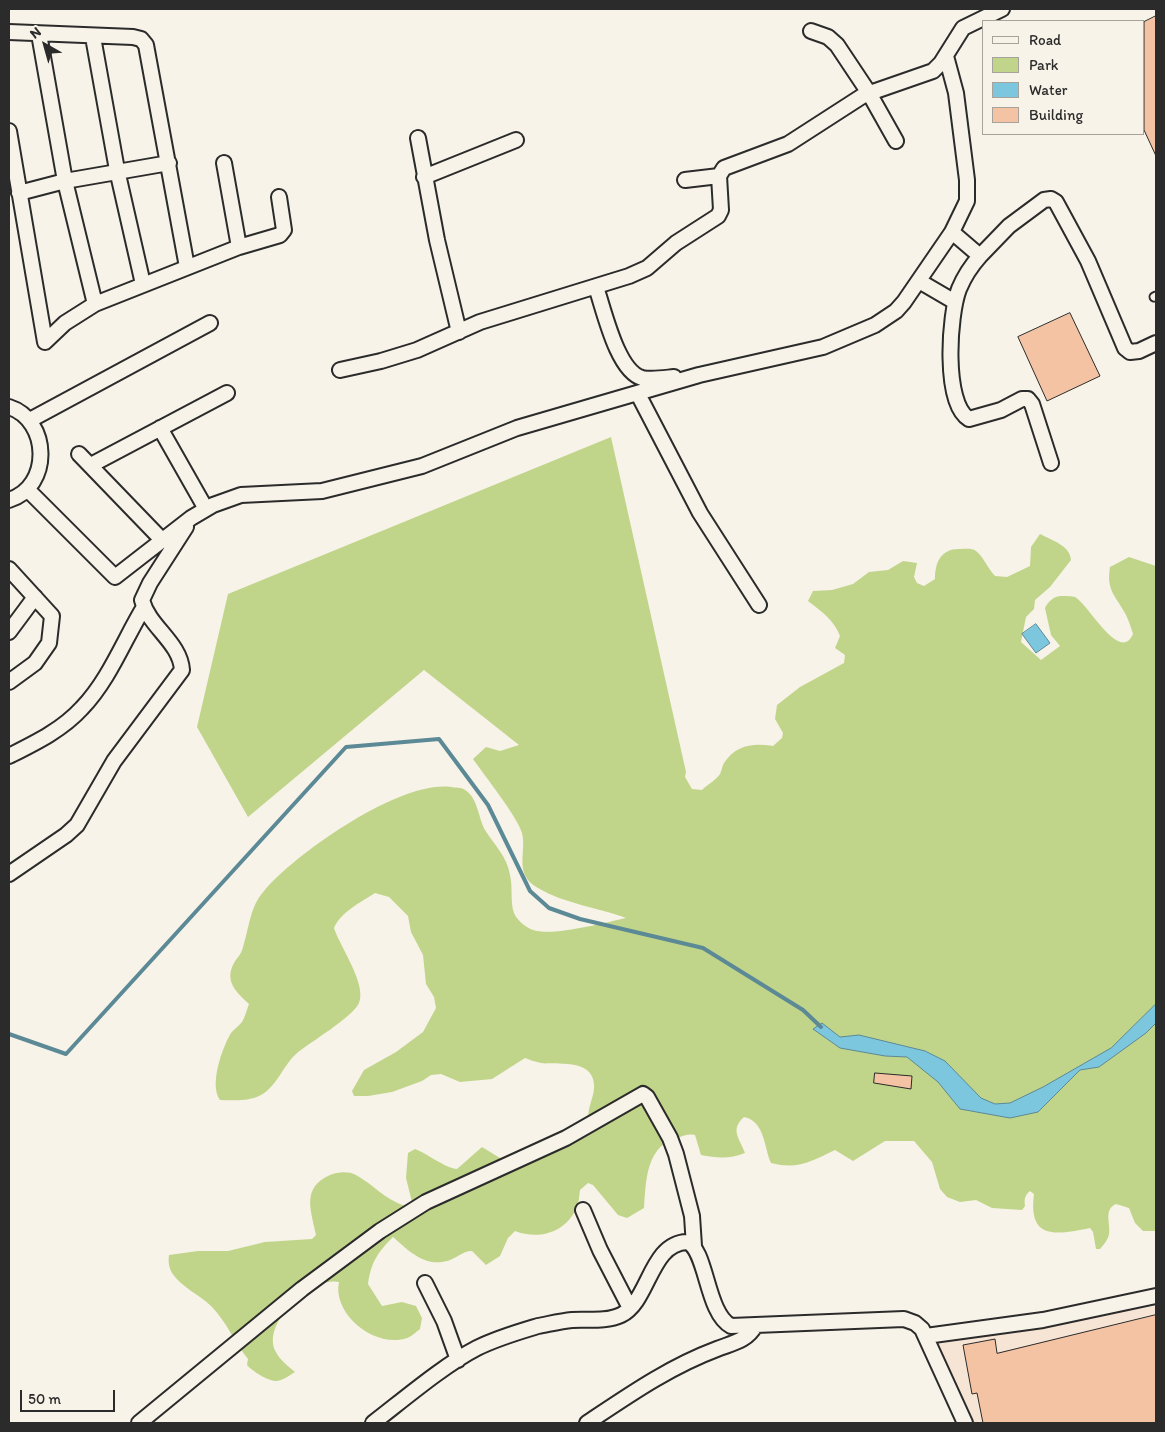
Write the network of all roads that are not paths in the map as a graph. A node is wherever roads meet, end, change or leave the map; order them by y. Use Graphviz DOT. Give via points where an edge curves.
graph roads {
  1 [pos="1002,9"];
  2 [pos="811,31"];
  3 [pos="9,32"];
  4 [pos="39,34"];
  5 [pos="93,36"];
  6 [pos="946,56"];
  7 [pos="869,93"];
  8 [pos="9,131"];
  9 [pos="418,138"];
  10 [pos="516,140"];
  11 [pos="896,140"];
  12 [pos="169,163"];
  13 [pos="224,163"];
  14 [pos="118,170"];
  15 [pos="718,176"];
  16 [pos="424,177"];
  17 [pos="13,179"];
  18 [pos="685,180"];
  19 [pos="65,181"];
  20 [pos="279,196"];
  21 [pos="16,200"];
  22 [pos="952,232"];
  23 [pos="239,247"];
  24 [pos="980,256"];
  25 [pos="186,267"];
  26 [pos="918,281"];
  27 [pos="143,284"];
  28 [pos="596,287"];
  29 [pos="955,302"];
  30 [pos="95,304"];
  31 [pos="210,323"];
  32 [pos="459,332"];
  33 [pos="1156,343"];
  34 [pos="340,370"];
  35 [pos="699,375"];
  36 [pos="227,393"];
  37 [pos="638,394"];
  38 [pos="9,407"];
  39 [pos="30,420"];
  40 [pos="160,428"];
  41 [pos="79,454"];
  42 [pos="1051,463"];
  43 [pos="91,465"];
  44 [pos="27,489"];
  45 [pos="9,500"];
  46 [pos="206,509"];
  47 [pos="191,518"];
  48 [pos="163,541"];
  49 [pos="9,569"];
  50 [pos="35,597"];
  51 [pos="759,605"];
  52 [pos="144,607"];
  53 [pos="9,632"];
  54 [pos="9,682"];
  55 [pos="9,756"];
  56 [pos="9,874"];
  57 [pos="583,1210"];
  58 [pos="694,1246"];
  59 [pos="425,1283"];
  60 [pos="1156,1296"];
  61 [pos="630,1308"];
  62 [pos="755,1326"];
  63 [pos="926,1336"];
  64 [pos="458,1360"];
  65 [pos="389,1418"];
  66 [pos="140,1423"];
  67 [pos="373,1423"];
  68 [pos="587,1423"];
  69 [pos="965,1423"];
  1 -- 6 [label="street" via="963,28"];
  2 -- 7 [label="street" via="833,41"];
  3 -- 4 [label="street"];
  4 -- 5 [label="street"];
  4 -- 19 [label="street"];
  5 -- 12 [label="street" via="133,37 146,45"];
  5 -- 14 [label="street"];
  6 -- 7 [label="street" via="938,67 926,74"];
  6 -- 22 [label="street" via="956,93 968,180 967,200"];
  7 -- 11 [label="street"];
  7 -- 15 [label="street" via="792,142 724,168"];
  8 -- 17 [label="street"];
  9 -- 16 [label="street"];
  10 -- 16 [label="street"];
  12 -- 14 [label="street"];
  12 -- 25 [label="street"];
  13 -- 23 [label="street"];
  14 -- 19 [label="street"];
  14 -- 27 [label="street"];
  15 -- 18 [label="street"];
  15 -- 28 [label="street" via="721,210 715,219 676,243 639,272"];
  16 -- 32 [label="street"];
  17 -- 21 [label="street"];
  19 -- 21 [label="street"];
  19 -- 30 [label="street"];
  20 -- 23 [label="street" via="283,233"];
  21 -- 30 [label="street" via="45,342 65,323"];
  22 -- 24 [label="street"];
  22 -- 26 [label="street"];
  23 -- 25 [label="street"];
  24 -- 29 [label="street" via="958,289"];
  24 -- 33 [label="street" via="1009,226 1044,200 1051,199 1056,202 1088,261 1125,348 1130,352 1139,351"];
  25 -- 27 [label="street"];
  26 -- 29 [label="street"];
  26 -- 35 [label="street" via="896,311 852,336 823,347"];
  27 -- 30 [label="street"];
  28 -- 32 [label="street" via="480,322"];
  28 -- 35 [label="street" via="622,360 633,374 643,378"];
  29 -- 42 [label="street" via="951,368 958,409 969,419 1028,399"];
  31 -- 39 [label="street"];
  32 -- 34 [label="street" via="417,350"];
  35 -- 37 [label="street"];
  36 -- 40 [label="street"];
  37 -- 46 [label="street" via="517,428 450,456 390,476 322,491 241,495"];
  37 -- 51 [label="street" via="704,520"];
  38 -- 39 [label="street"];
  39 -- 44 [label="street" via="39,437 42,455 37,473"];
  40 -- 43 [label="street"];
  40 -- 46 [label="street"];
  41 -- 43 [label="street"];
  43 -- 48 [label="street"];
  44 -- 45 [label="street"];
  44 -- 48 [label="street" via="115,576"];
  46 -- 47 [label="street"];
  47 -- 48 [label="street"];
  47 -- 52 [label="street" via="144,593"];
  49 -- 50 [label="street"];
  50 -- 53 [label="street"];
  50 -- 54 [label="street" via="52,616 49,643 35,663"];
  52 -- 55 [label="street" via="97,691 83,708 47,736"];
  52 -- 56 [label="street" via="177,653 182,670 114,761 77,825"];
  57 -- 61 [label="street"];
  58 -- 61 [label="street" via="682,1242 668,1251"];
  58 -- 62 [label="street" via="725,1322 731,1326"];
  58 -- 66 [label="street" via="692,1216 676,1154 643,1094 566,1138 426,1202 380,1231 302,1290"];
  59 -- 64 [label="street"];
  60 -- 63 [label="street" via="1043,1320"];
  61 -- 64 [label="street" via="616,1317 563,1321 518,1332 482,1346"];
  62 -- 63 [label="street" via="904,1320 916,1323"];
  62 -- 68 [label="street" via="744,1339 658,1376"];
  63 -- 69 [label="street"];
  64 -- 65 [label="street"];
  65 -- 67 [label="street"];
}
